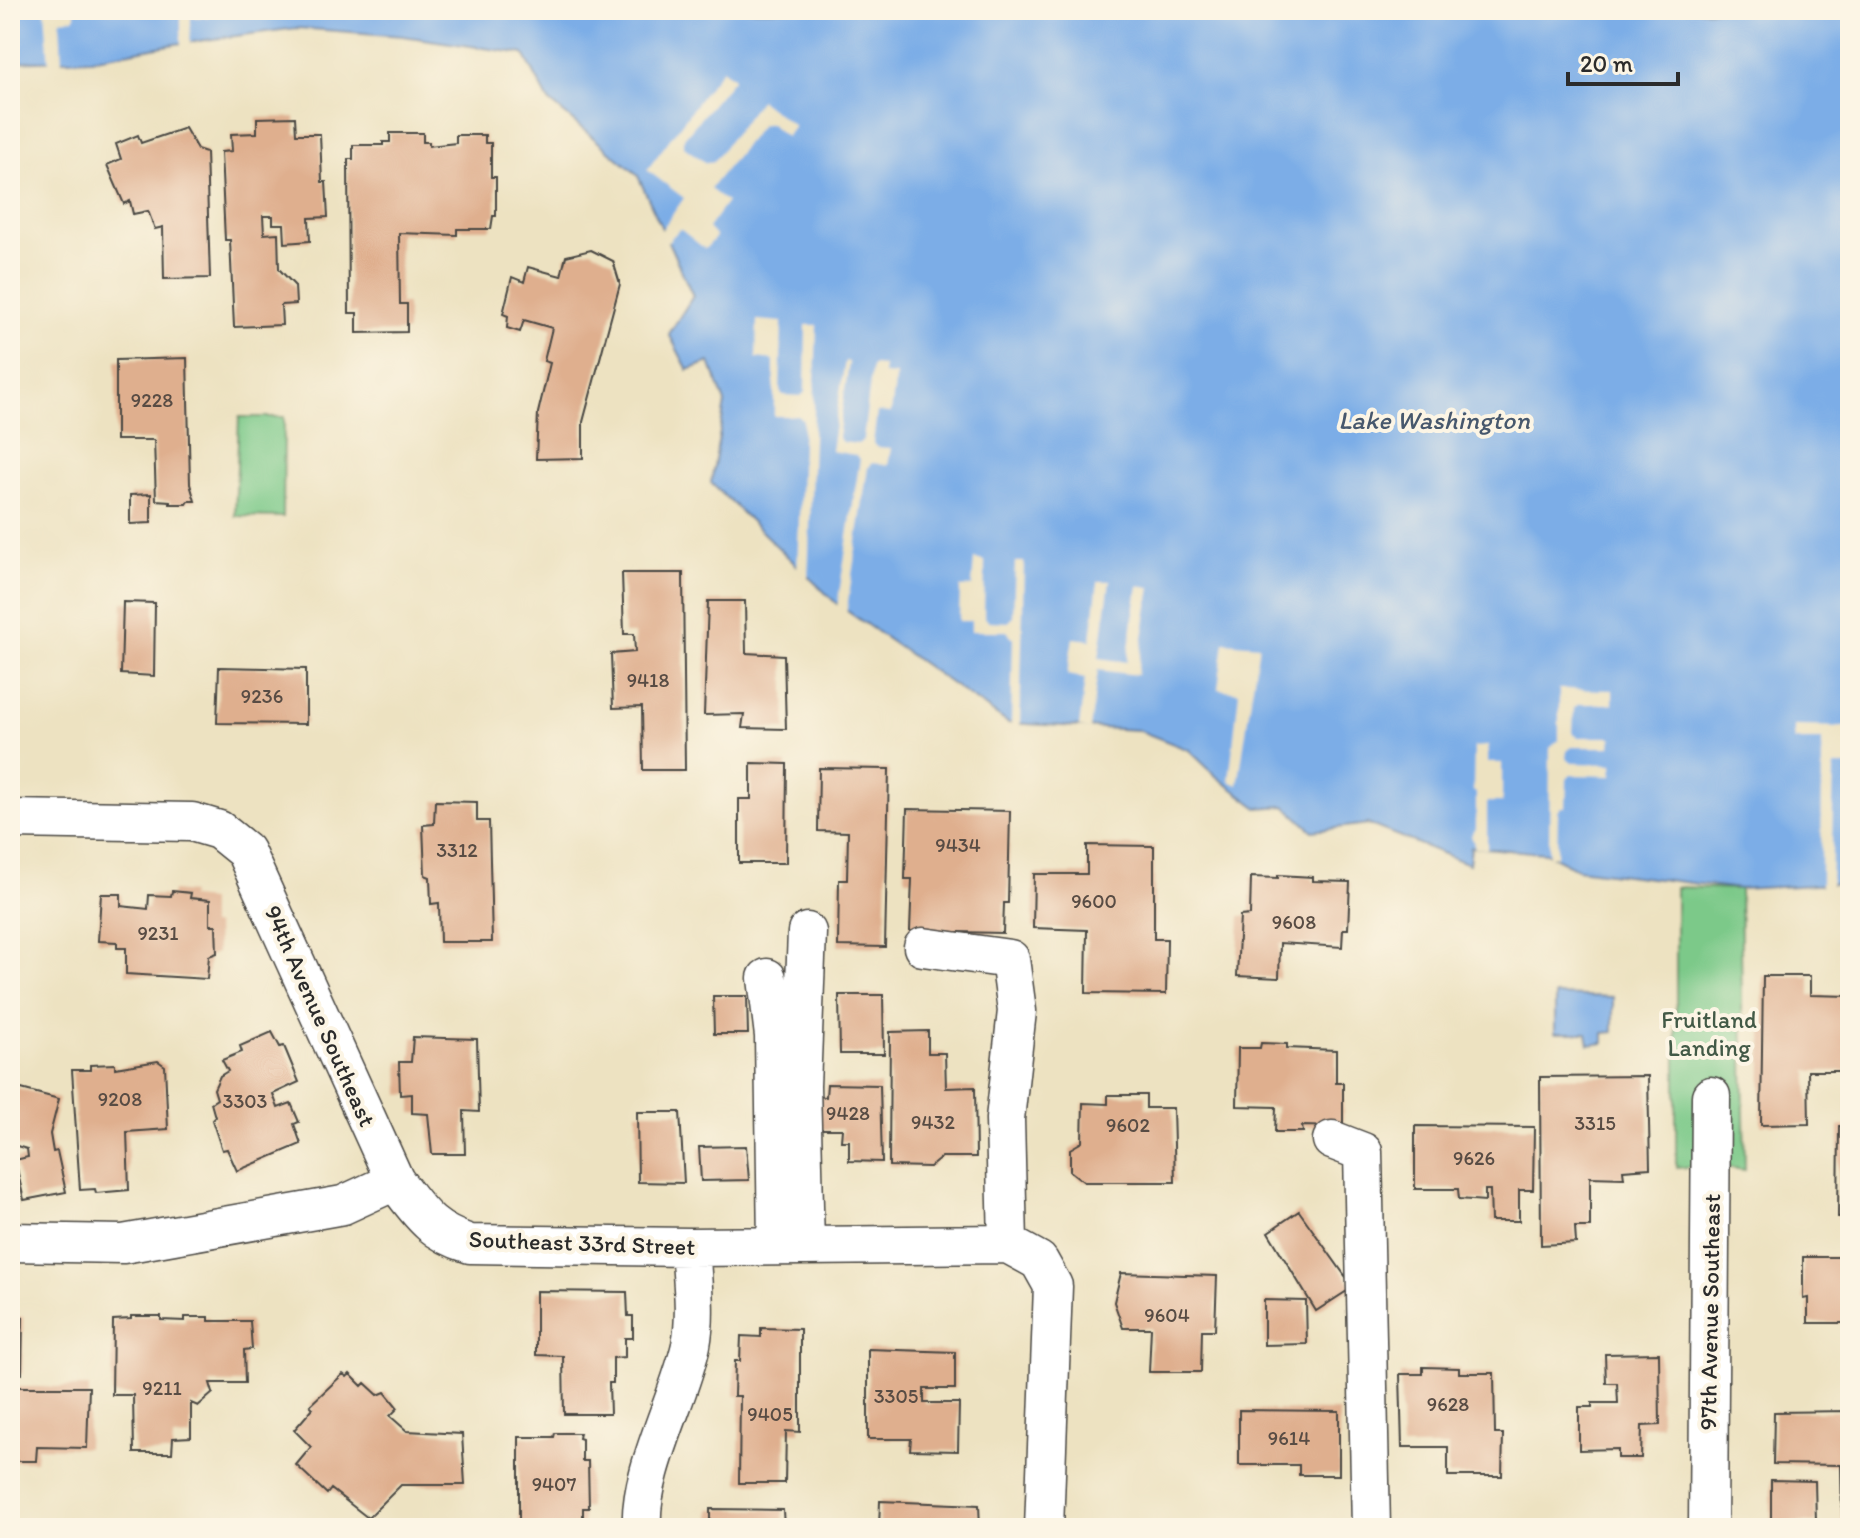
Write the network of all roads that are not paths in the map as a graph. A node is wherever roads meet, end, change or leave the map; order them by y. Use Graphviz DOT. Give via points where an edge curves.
graph roads {
  1 [pos="10,819"];
  2 [pos="807,932"];
  3 [pos="923,947"];
  4 [pos="767,978"];
  5 [pos="1711,1096"];
  6 [pos="1332,1140"];
  7 [pos="395,1181"];
  8 [pos="10,1242"];
  9 [pos="791,1246"];
  10 [pos="690,1247"];
  11 [pos="1024,1253"];
  12 [pos="642,1528"];
  13 [pos="1044,1528"];
  14 [pos="1371,1528"];
  15 [pos="1708,1528"];
  1 -- 7 [label="street, 94th Avenue Southeast" via="192,822 219,830 245,851"];
  2 -- 9 [label="street"];
  3 -- 11 [label="street" via="1010,959 1017,1011 1005,1119"];
  4 -- 9 [label="street"];
  5 -- 15 [label="street, 97th Avenue Southeast"];
  6 -- 14 [label="street" via="1363,1152"];
  7 -- 8 [label="street" via="343,1205 123,1244"];
  7 -- 10 [label="street, Southeast 33rd Street" via="428,1223 470,1244"];
  9 -- 10 [label="street, Southeast 33rd Street"];
  9 -- 11 [label="street, Southeast 33rd Street"];
  10 -- 12 [label="street" via="690,1346 645,1490"];
  11 -- 13 [label="street" via="1053,1286"];
}
